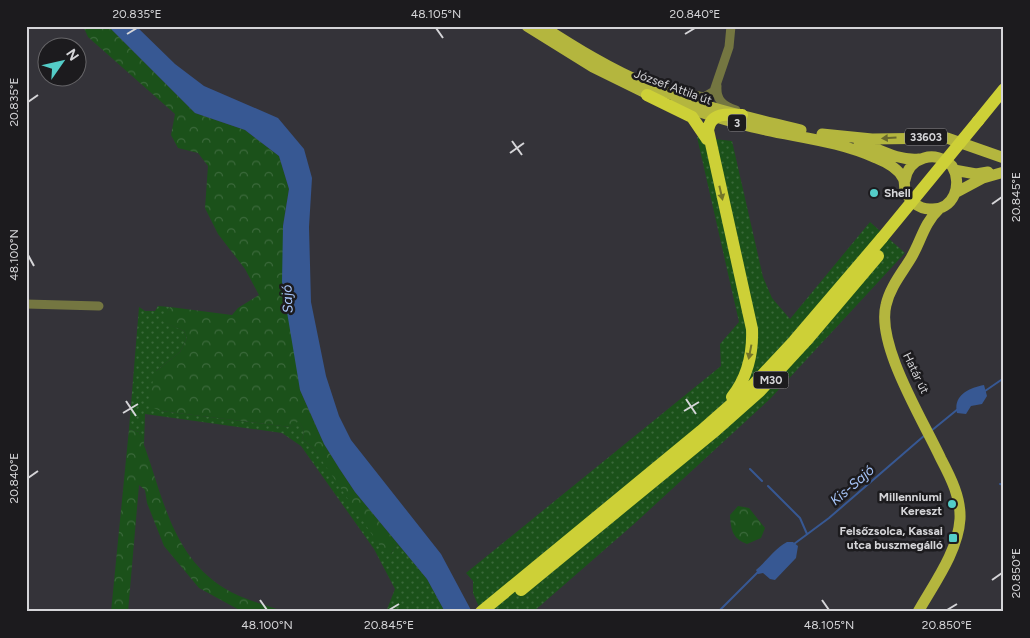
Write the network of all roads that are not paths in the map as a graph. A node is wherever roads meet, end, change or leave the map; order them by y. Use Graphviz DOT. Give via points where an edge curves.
graph roads {
  1 [pos="542,26"];
  2 [pos="547,26"];
  3 [pos="731,26"];
  4 [pos="527,27"];
  5 [pos="560,38"];
  6 [pos="716,86"];
  7 [pos="1004,89"];
  8 [pos="648,90"];
  9 [pos="1004,102"];
  10 [pos="742,115"];
  11 [pos="716,117"];
  12 [pos="772,123"];
  13 [pos="981,124"];
  14 [pos="845,137"];
  15 [pos="710,146"];
  16 [pos="1004,158"];
  17 [pos="920,159"];
  18 [pos="1004,167"];
  19 [pos="954,170"];
  20 [pos="1004,172"];
  21 [pos="905,180"];
  22 [pos="955,193"];
  23 [pos="914,202"];
  24 [pos="939,209"];
  25 [pos="924,228"];
  26 [pos="884,241"];
  27 [pos="26,304"];
  28 [pos="99,306"];
  29 [pos="702,431"];
  30 [pos="487,610"];
  31 [pos="918,612"];
  1 -- 5 [label="main road, József Attila út / 3"];
  2 -- 5 [label="main road"];
  3 -- 6 [label="street"];
  4 -- 8 [label="main road, József Attila út / 3" via="593,67"];
  5 -- 8 [label="main road, József Attila út / 3"];
  6 -- 8 [label="street" via="710,94 698,97 657,85"];
  6 -- 12 [label="street" via="718,98 725,105 767,118"];
  7 -- 13 [label="highway, M30"];
  8 -- 10 [label="main road, József Attila út / 3"];
  8 -- 11 [label="main road, József Attila út / 3"];
  8 -- 15 [label="highway" via="692,117"];
  9 -- 13 [label="highway, M30"];
  10 -- 11 [label="highway"];
  10 -- 12 [label="main road, József Attila út / 3"];
  11 -- 15 [label="highway" via="708,127"];
  11 -- 21 [label="main road, József Attila út / 3" via="763,130 829,142 880,159 897,170"];
  12 -- 14 [label="main road, József Attila út / 3"];
  13 -- 26 [label="highway, M30, bridge"];
  16 -- 14 [label="main road, 33603, one-way" via="947,138"];
  14 -- 17 [label="main road, 3" via="896,158"];
  15 -- 29 [label="highway, one-way" via="750,317 752,339 747,369 739,387"];
  17 -- 19 [label="main road, 3" via="939,158"];
  17 -- 21 [label="main road" via="910,167"];
  18 -- 19 [label="main road, 3" via="976,174"];
  19 -- 22 [label="main road" via="958,181"];
  20 -- 22 [label="main road" via="983,178"];
  21 -- 23 [label="main road, 3" via="906,192"];
  22 -- 24 [label="main road"];
  23 -- 24 [label="main road" via="924,208"];
  23 -- 25 [label="main road" via="923,218"];
  24 -- 25 [label="main road, Határ út"];
  25 -- 31 [label="main road, Határ út" via="886,306 885,330 893,358 947,470 960,510 958,531 951,551"];
  26 -- 29 [label="highway, M30" via="773,364"];
  26 -- 30 [label="highway, M30" via="806,341 760,391 709,436"];
  27 -- 28 [label="street"];
  29 -- 30 [label="highway, M30"];
}
